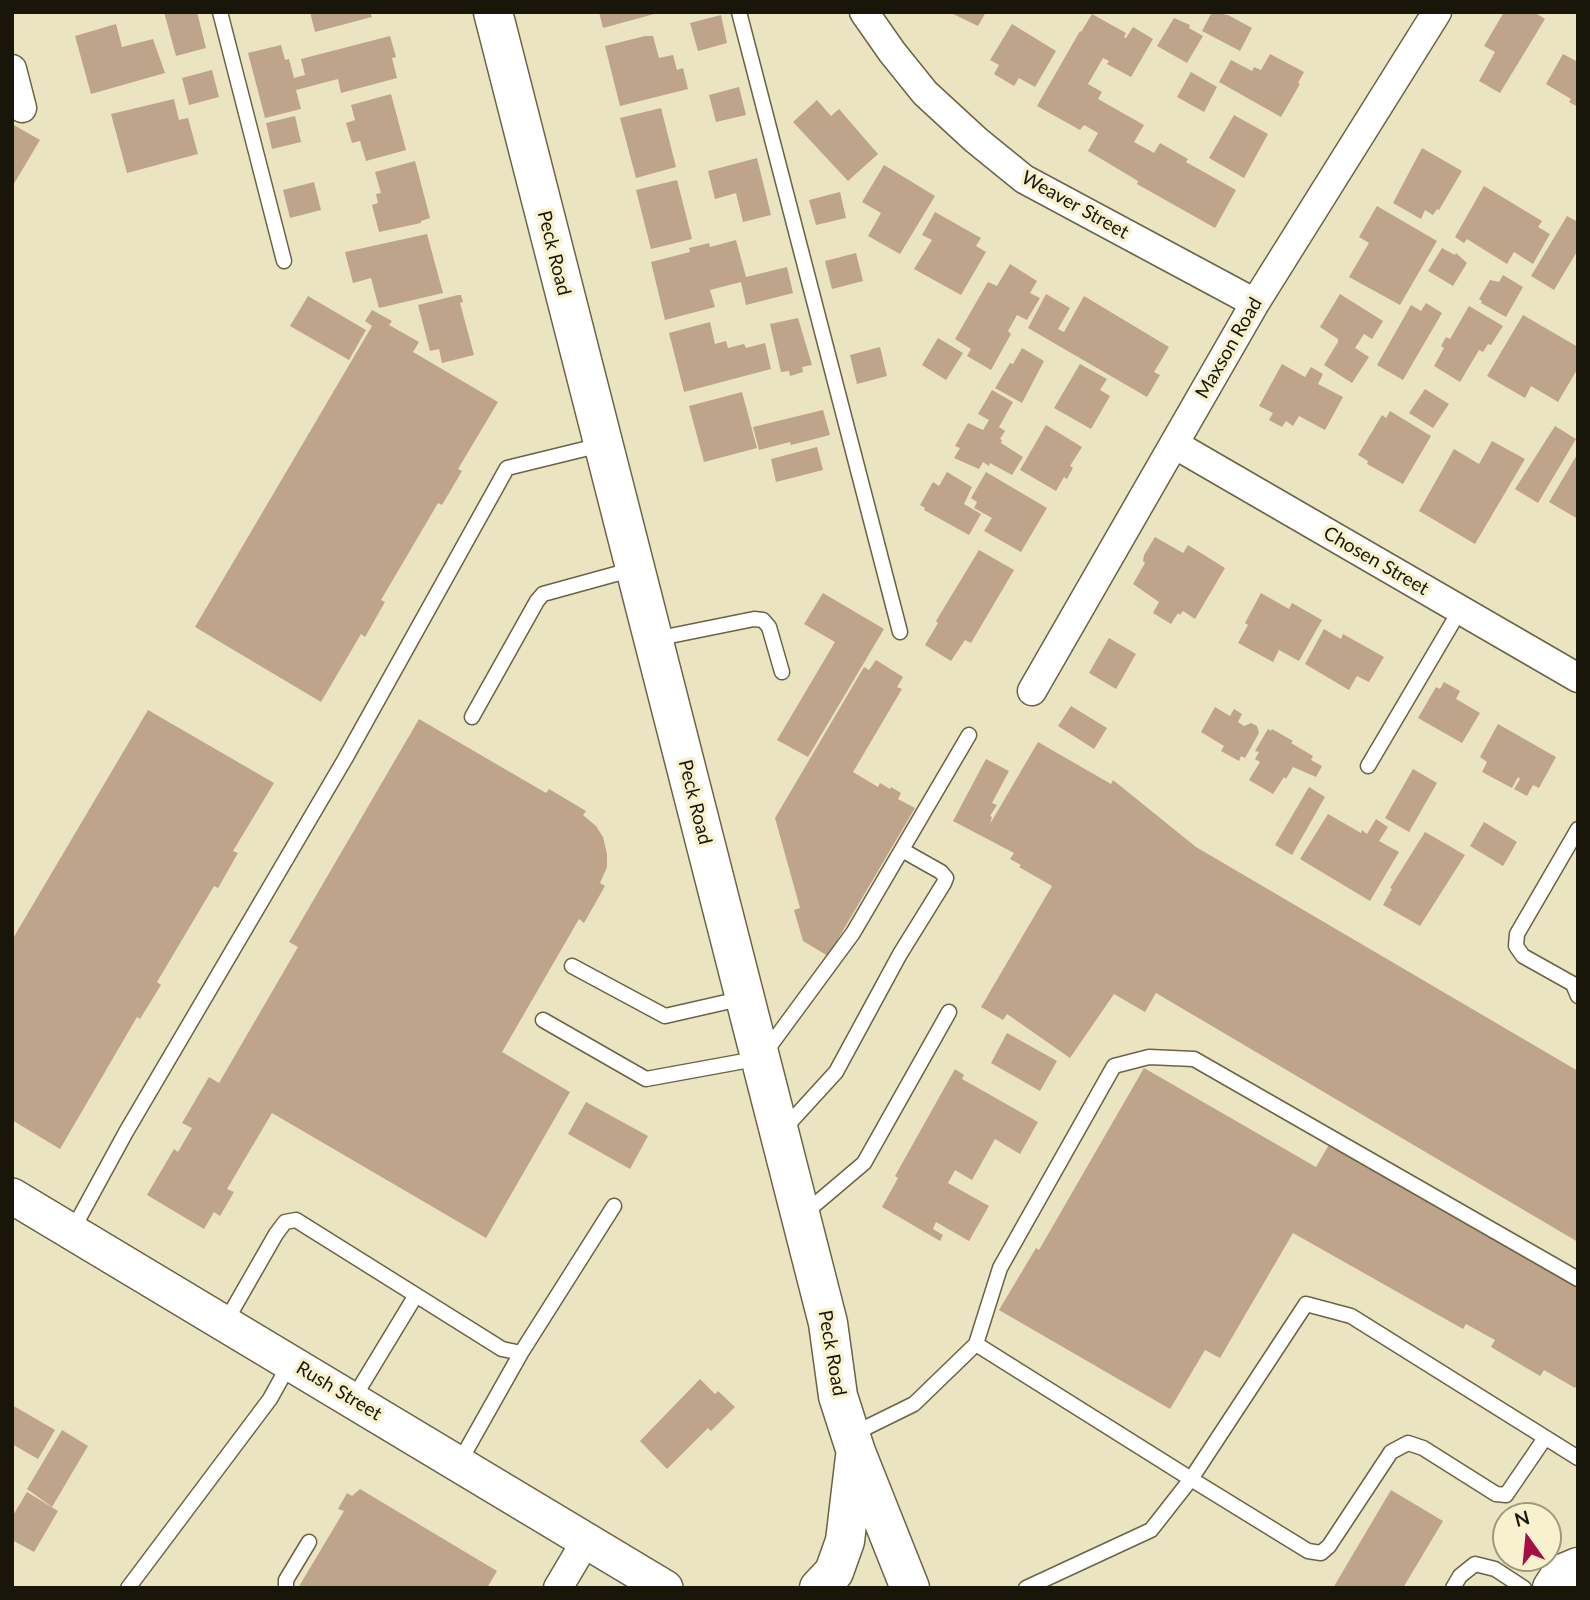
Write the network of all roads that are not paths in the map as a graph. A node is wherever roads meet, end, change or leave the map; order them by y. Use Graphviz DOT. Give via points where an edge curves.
graph roads {
  1 [pos="220,12"];
  2 [pos="493,12"];
  3 [pos="739,12"];
  4 [pos="864,12"];
  5 [pos="1437,12"];
  6 [pos="12,69"];
  7 [pos="22,108"];
  8 [pos="284,261"];
  9 [pos="1255,303"];
  10 [pos="603,444"];
  11 [pos="1174,444"];
  12 [pos="636,569"];
  13 [pos="1460,610"];
  14 [pos="900,632"];
  15 [pos="654,639"];
  16 [pos="782,672"];
  17 [pos="1578,678"];
  18 [pos="1032,691"];
  19 [pos="472,717"];
  20 [pos="970,735"];
  21 [pos="1368,766"];
  22 [pos="1578,829"];
  23 [pos="902,850"];
  24 [pos="572,966"];
  25 [pos="1578,996"];
  26 [pos="745,998"];
  27 [pos="949,1012"];
  28 [pos="543,1020"];
  29 [pos="761,1058"];
  30 [pos="779,1133"];
  31 [pos="12,1196"];
  32 [pos="614,1206"];
  33 [pos="801,1216"];
  34 [pos="72,1231"];
  35 [pos="1578,1279"];
  36 [pos="416,1295"];
  37 [pos="225,1323"];
  38 [pos="976,1343"];
  39 [pos="521,1353"];
  40 [pos="291,1362"];
  41 [pos="353,1399"];
  42 [pos="1545,1437"];
  43 [pos="853,1444"];
  44 [pos="1578,1458"];
  45 [pos="459,1463"];
  46 [pos="1191,1479"];
  47 [pos="587,1539"];
  48 [pos="309,1542"];
  49 [pos="1578,1567"];
  50 [pos="128,1588"];
  51 [pos="286,1588"];
  52 [pos="558,1588"];
  53 [pos="665,1588"];
  54 [pos="818,1588"];
  55 [pos="910,1588"];
  56 [pos="1026,1588"];
  57 [pos="1453,1588"];
  58 [pos="1524,1588"];
  59 [pos="1552,1588"];
  1 -- 8 [label="lane"];
  2 -- 10 [label="main road, Peck Road"];
  3 -- 14 [label="lane"];
  4 -- 9 [label="street, Weaver Street" via="925,93 1024,179"];
  5 -- 9 [label="street, Maxson Road"];
  6 -- 7 [label="street"];
  9 -- 11 [label="street, Maxson Road"];
  10 -- 12 [label="main road, Peck Road"];
  10 -- 34 [label="lane" via="507,468"];
  11 -- 13 [label="street, Chosen Street"];
  11 -- 18 [label="street, Maxson Road"];
  12 -- 15 [label="main road, Peck Road"];
  12 -- 19 [label="lane" via="543,594"];
  13 -- 17 [label="street, Chosen Street"];
  13 -- 21 [label="lane"];
  15 -- 16 [label="lane" via="763,620"];
  15 -- 26 [label="main road, Peck Road"];
  20 -- 23 [label="lane"];
  22 -- 25 [label="lane" via="1517,934 1516,946 1523,956 1573,984"];
  23 -- 29 [label="lane" via="853,933"];
  23 -- 30 [label="lane" via="941,872 944,883 836,1072"];
  24 -- 26 [label="lane" via="665,1016"];
  26 -- 29 [label="main road, Peck Road"];
  27 -- 33 [label="lane" via="864,1163"];
  28 -- 29 [label="lane" via="646,1079"];
  29 -- 30 [label="main road, Peck Road"];
  30 -- 33 [label="main road, Peck Road"];
  31 -- 34 [label="street, Rush Street"];
  32 -- 39 [label="lane"];
  33 -- 43 [label="main road, Peck Road" via="828,1323 838,1396"];
  34 -- 37 [label="street, Rush Street"];
  35 -- 38 [label="lane" via="1194,1059 1149,1057 1114,1066 1000,1268"];
  36 -- 37 [label="lane" via="296,1220 285,1222 276,1234"];
  36 -- 39 [label="lane" via="502,1349"];
  36 -- 41 [label="lane"];
  37 -- 40 [label="street, Rush Street"];
  38 -- 43 [label="lane" via="914,1404"];
  38 -- 46 [label="lane"];
  39 -- 45 [label="lane"];
  40 -- 41 [label="street, Rush Street"];
  40 -- 50 [label="lane" via="270,1399"];
  41 -- 45 [label="street, Rush Street"];
  42 -- 44 [label="lane"];
  42 -- 46 [label="lane" via="1506,1495 1496,1494 1423,1448 1408,1443 1399,1447 1321,1553 1308,1551"];
  42 -- 46 [label="lane" via="1351,1316 1306,1304"];
  43 -- 54 [label="main road" via="845,1541 834,1572"];
  43 -- 55 [label="main road, Peck Road"];
  45 -- 47 [label="street, Rush Street"];
  46 -- 56 [label="lane" via="1151,1530"];
  47 -- 52 [label="street"];
  47 -- 53 [label="street, Rush Street"];
  48 -- 51 [label="lane" via="286,1580"];
  49 -- 59 [label="main road" via="1561,1574"];
  57 -- 58 [label="lane" via="1475,1564 1495,1569"];
}
